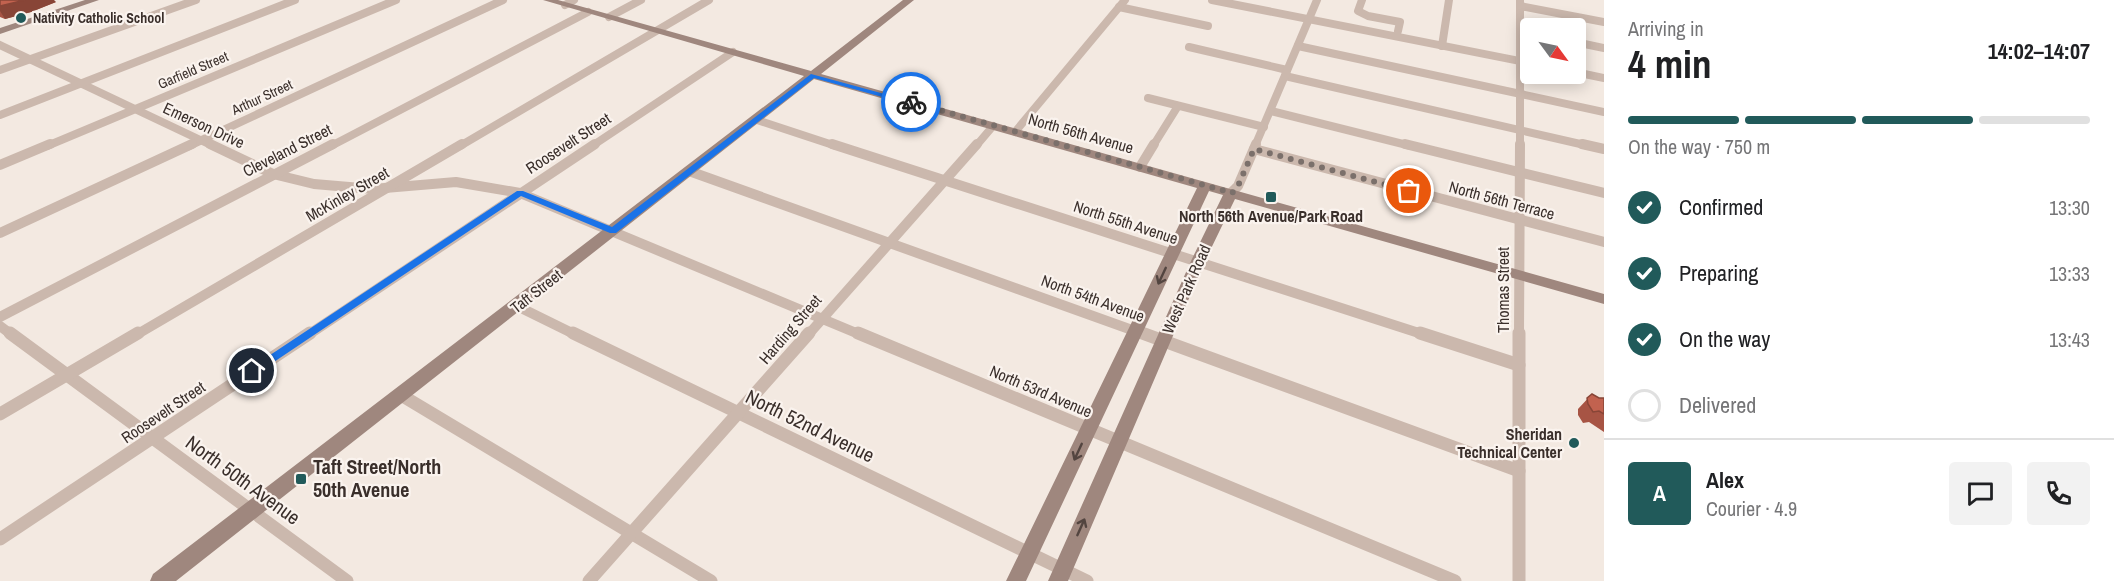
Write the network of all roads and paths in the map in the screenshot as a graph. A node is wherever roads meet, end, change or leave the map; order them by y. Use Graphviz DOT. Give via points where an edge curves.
graph roads {
  1 [pos="94,0"];
  2 [pos="196,0"];
  3 [pos="296,0"];
  4 [pos="396,0"];
  5 [pos="503,0"];
  6 [pos="548,0"];
  7 [pos="640,0"];
  8 [pos="709,0"];
  9 [pos="909,0"];
  10 [pos="1125,0"];
  11 [pos="1212,0"];
  12 [pos="1317,0"];
  13 [pos="1360,0"];
  14 [pos="1449,0"];
  15 [pos="79,2"];
  16 [pos="570,2"];
  17 [pos="1520,3"];
  18 [pos="1119,7"];
  19 [pos="588,12"];
  20 [pos="609,17"];
  21 [pos="1308,20"];
  22 [pos="1604,22"];
  23 [pos="1208,26"];
  24 [pos="0,31"];
  25 [pos="658,31"];
  26 [pos="1398,32"];
  27 [pos="1586,44"];
  28 [pos="0,45"];
  29 [pos="1298,45"];
  30 [pos="1442,46"];
  31 [pos="1189,47"];
  32 [pos="1604,48"];
  33 [pos="733,52"];
  34 [pos="30,59"];
  35 [pos="1520,61"];
  36 [pos="0,70"];
  37 [pos="1286,73"];
  38 [pos="1586,74"];
  39 [pos="813,75"];
  40 [pos="1604,78"];
  41 [pos="81,83"];
  42 [pos="1520,84"];
  43 [pos="1520,94"];
  44 [pos="1148,98"];
  45 [pos="1178,106"];
  46 [pos="135,109"];
  47 [pos="1271,111"];
  48 [pos="1604,112"];
  49 [pos="0,115"];
  50 [pos="757,120"];
  51 [pos="993,126"];
  52 [pos="1264,128"];
  53 [pos="1520,130"];
  54 [pos="1015,132"];
  55 [pos="200,140"];
  56 [pos="1254,149"];
  57 [pos="1604,149"];
  58 [pos="0,165"];
  59 [pos="1140,167"];
  60 [pos="689,171"];
  61 [pos="1520,172"];
  62 [pos="273,174"];
  63 [pos="945,179"];
  64 [pos="1205,185"];
  65 [pos="386,188"];
  66 [pos="520,193"];
  67 [pos="1232,193"];
  68 [pos="1604,193"];
  69 [pos="1520,220"];
  70 [pos="613,231"];
  71 [pos="0,233"];
  72 [pos="889,242"];
  73 [pos="1604,242"];
  74 [pos="1173,253"];
  75 [pos="1198,261"];
  76 [pos="1520,275"];
  77 [pos="1604,299"];
  78 [pos="517,306"];
  79 [pos="0,316"];
  80 [pos="823,317"];
  81 [pos="0,326"];
  82 [pos="1136,331"];
  83 [pos="1164,341"];
  84 [pos="1519,365"];
  85 [pos="65,376"];
  86 [pos="401,395"];
  87 [pos="739,413"];
  88 [pos="0,414"];
  89 [pos="1088,429"];
  90 [pos="152,437"];
  91 [pos="1119,442"];
  92 [pos="1519,471"];
  93 [pos="252,511"];
  94 [pos="630,535"];
  95 [pos="0,538"];
  96 [pos="1029,553"];
  97 [pos="1060,575"];
  98 [pos="160,581"];
  99 [pos="346,581"];
  100 [pos="589,581"];
  101 [pos="711,581"];
  102 [pos="1016,581"];
  103 [pos="1087,581"];
  104 [pos="1455,581"];
  105 [pos="1519,581"];
  1 -- 15 [label="street"];
  2 -- 34 [label="street"];
  3 -- 41 [label="street"];
  4 -- 46 [label="street, Garfield Street"];
  5 -- 55 [label="street, Arthur Street"];
  6 -- 16 [label="street, North 56th Avenue"];
  7 -- 20 [label="street"];
  8 -- 25 [label="street, McKinley Street"];
  9 -- 39 [label="street, Taft Street"];
  10 -- 18 [label="street"];
  11 -- 21 [label="street"];
  12 -- 21 [label="street, West Park Road"];
  13 -- 26 [label="street" via="1358,11 1400,22"];
  14 -- 30 [label="street"];
  15 -- 24 [label="street"];
  16 -- 19 [label="street, North 56th Avenue"];
  17 -- 22 [label="street"];
  18 -- 23 [label="street"];
  18 -- 54 [label="street"];
  19 -- 20 [label="street, North 56th Avenue"];
  19 -- 62 [label="street, Cleveland Street"];
  20 -- 25 [label="street, North 56th Avenue"];
  21 -- 29 [label="street, West Park Road"];
  21 -- 30 [label="street"];
  25 -- 33 [label="street, North 56th Avenue"];
  25 -- 65 [label="street, McKinley Street"];
  27 -- 32 [label="street"];
  28 -- 34 [label="street, Emerson Drive"];
  29 -- 37 [label="street, West Park Road"];
  29 -- 43 [label="street"];
  30 -- 35 [label="street"];
  31 -- 37 [label="street"];
  33 -- 39 [label="street, North 56th Avenue"];
  33 -- 66 [label="street, Roosevelt Street"];
  34 -- 36 [label="street"];
  34 -- 41 [label="street, Emerson Drive"];
  37 -- 47 [label="street, West Park Road"];
  37 -- 53 [label="street"];
  38 -- 40 [label="street"];
  39 -- 50 [label="street, Taft Street"];
  39 -- 51 [label="street, North 56th Avenue"];
  41 -- 46 [label="street, Emerson Drive"];
  41 -- 49 [label="street"];
  42 -- 43 [label="street, Thomas Street"];
  43 -- 48 [label="street"];
  43 -- 53 [label="street, Thomas Street"];
  44 -- 45 [label="street"];
  45 -- 52 [label="street"];
  45 -- 59 [label="street"];
  46 -- 55 [label="street, Emerson Drive"];
  46 -- 58 [label="street, Garfield Street"];
  47 -- 52 [label="street, West Park Road"];
  47 -- 61 [label="street"];
  50 -- 60 [label="street, Taft Street"];
  50 -- 63 [label="street, North 55th Avenue"];
  51 -- 54 [label="street, North 56th Avenue"];
  51 -- 63 [label="street, Harding Street"];
  52 -- 56 [label="street, West Park Road"];
  53 -- 57 [label="street"];
  53 -- 61 [label="street, Thomas Street"];
  54 -- 59 [label="street, North 56th Avenue"];
  55 -- 62 [label="street, Emerson Drive"];
  55 -- 71 [label="street, Arthur Street"];
  56 -- 67 [label="street, West Park Road"];
  56 -- 69 [label="street, North 56th Terrace"];
  59 -- 64 [label="street, North 56th Avenue"];
  60 -- 70 [label="street, Taft Street"];
  60 -- 72 [label="street, North 54th Avenue"];
  61 -- 68 [label="street"];
  61 -- 69 [label="street, Thomas Street"];
  62 -- 65 [label="street, Emerson Drive" via="311,183"];
  62 -- 79 [label="street, Cleveland Street"];
  63 -- 72 [label="street, Harding Street"];
  63 -- 74 [label="street, North 55th Avenue"];
  64 -- 67 [label="street, North 56th Avenue"];
  64 -- 74 [label="street, West Park Road"];
  65 -- 66 [label="street, Emerson Drive" via="447,182"];
  65 -- 85 [label="street, McKinley Street"];
  66 -- 70 [label="street, Emerson Drive"];
  66 -- 90 [label="street, Roosevelt Street"];
  67 -- 75 [label="street, West Park Road"];
  67 -- 76 [label="street, North 56th Avenue"];
  69 -- 73 [label="street, North 56th Terrace"];
  69 -- 76 [label="street, Thomas Street"];
  70 -- 78 [label="street, Taft Street"];
  70 -- 80 [label="street, North 53rd Avenue"];
  72 -- 80 [label="street, Harding Street"];
  72 -- 82 [label="street, North 54th Avenue"];
  74 -- 75 [label="street, North 55th Avenue"];
  74 -- 82 [label="street, West Park Road, one-way"];
  75 -- 83 [label="street, West Park Road"];
  75 -- 84 [label="street, North 55th Avenue"];
  76 -- 77 [label="street, North 56th Avenue"];
  76 -- 84 [label="street, Thomas Street"];
  78 -- 86 [label="street, Taft Street"];
  78 -- 87 [label="street, North 52nd Avenue"];
  80 -- 87 [label="street, Harding Street"];
  80 -- 89 [label="street, North 53rd Avenue"];
  81 -- 85 [label="street, North 50th Avenue"];
  82 -- 83 [label="street, North 54th Avenue"];
  82 -- 89 [label="street, West Park Road"];
  83 -- 91 [label="street, West Park Road"];
  83 -- 92 [label="street, North 54th Avenue"];
  84 -- 92 [label="street, Thomas Street"];
  85 -- 88 [label="street, McKinley Street"];
  85 -- 90 [label="street, North 50th Avenue"];
  86 -- 93 [label="street, Taft Street"];
  86 -- 94 [label="street"];
  87 -- 94 [label="street, Harding Street"];
  87 -- 96 [label="street, North 52nd Avenue"];
  89 -- 91 [label="street, North 53rd Avenue"];
  89 -- 96 [label="street, West Park Road, one-way"];
  90 -- 93 [label="street, North 50th Avenue"];
  90 -- 95 [label="street, Roosevelt Street"];
  97 -- 91 [label="street, West Park Road, one-way"];
  91 -- 104 [label="street, North 53rd Avenue"];
  92 -- 105 [label="street, Thomas Street"];
  93 -- 98 [label="street, Taft Street"];
  93 -- 99 [label="street, North 50th Avenue"];
  94 -- 100 [label="street, Harding Street"];
  94 -- 101 [label="street"];
  96 -- 97 [label="street, North 52nd Avenue"];
  96 -- 102 [label="street, West Park Road"];
  97 -- 103 [label="street, North 52nd Avenue"];
}
